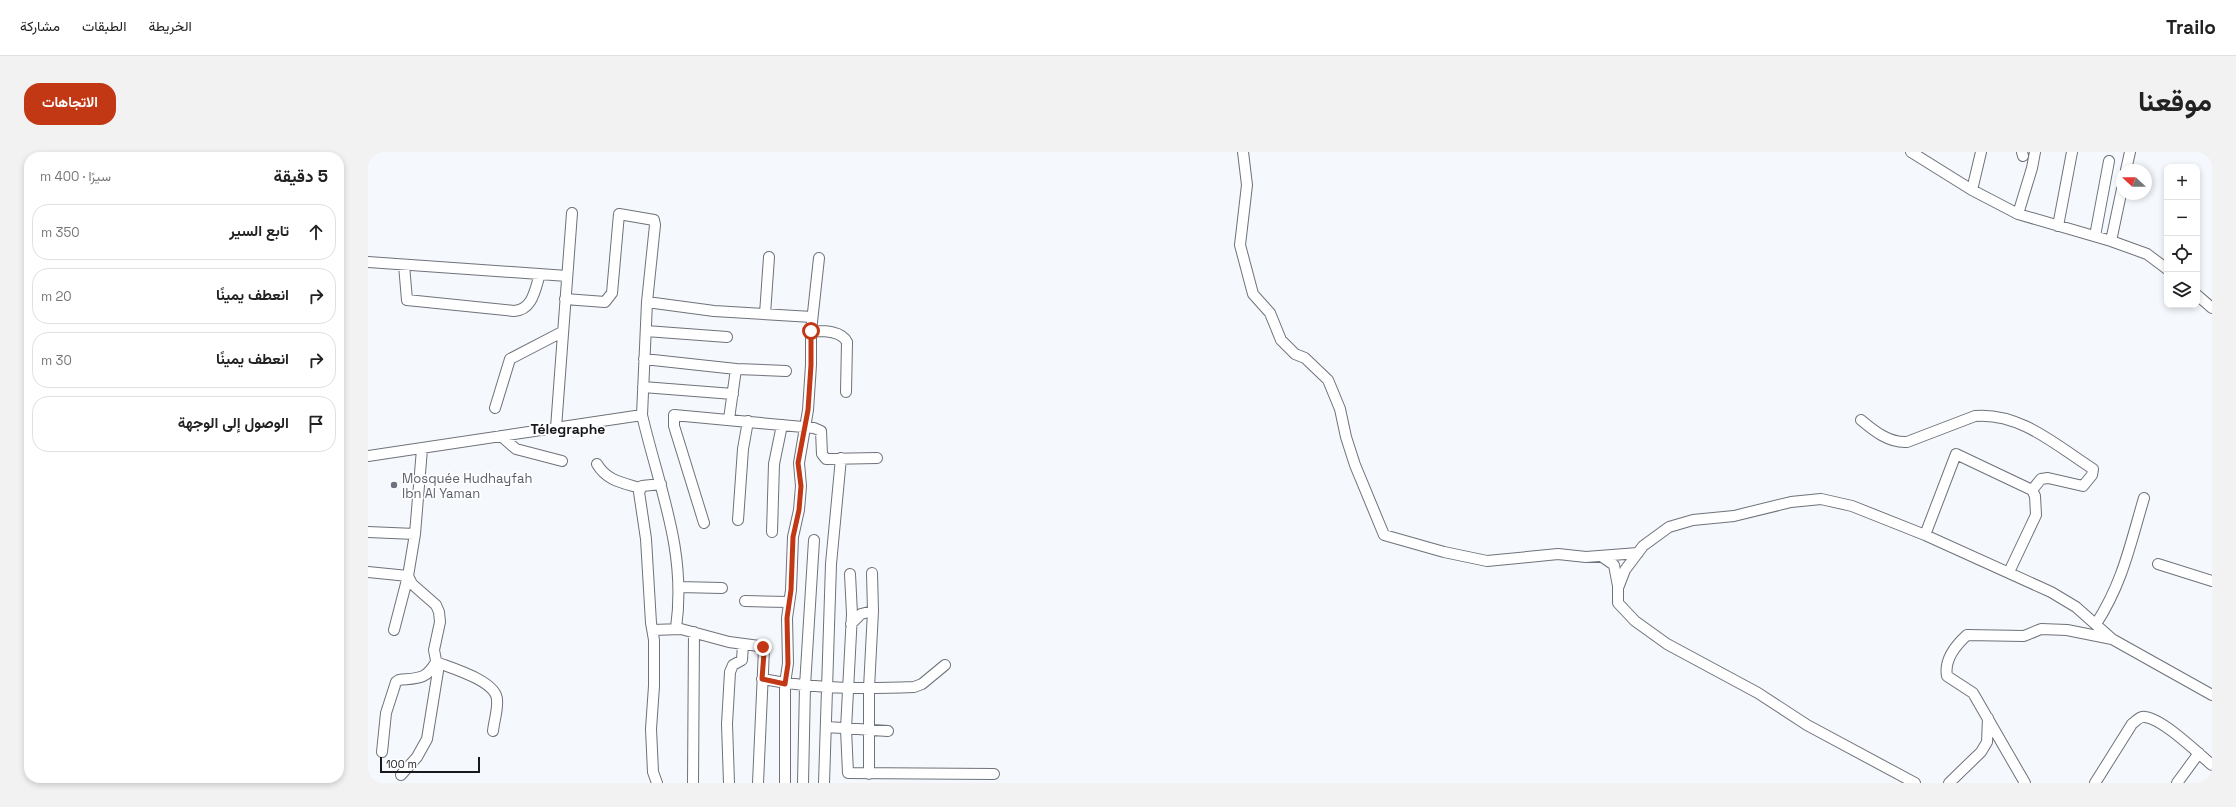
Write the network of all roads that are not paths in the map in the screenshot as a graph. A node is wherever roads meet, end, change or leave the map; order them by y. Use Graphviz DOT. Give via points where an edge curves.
graph roads {
  1 [pos="1243,152"];
  2 [pos="1912,152"];
  3 [pos="1981,152"];
  4 [pos="2035,152"];
  5 [pos="2072,152"];
  6 [pos="2130,152"];
  7 [pos="2109,161"];
  8 [pos="2127,164"];
  9 [pos="1972,190"];
  10 [pos="2120,200"];
  11 [pos="572,213"];
  12 [pos="2018,214"];
  13 [pos="2058,226"];
  14 [pos="2095,236"];
  15 [pos="2111,241"];
  16 [pos="769,257"];
  17 [pos="819,258"];
  18 [pos="368,262"];
  19 [pos="404,265"];
  20 [pos="2164,267"];
  21 [pos="540,274"];
  22 [pos="567,276"];
  23 [pos="2200,298"];
  24 [pos="565,299"];
  25 [pos="647,302"];
  26 [pos="2212,308"];
  27 [pos="765,314"];
  28 [pos="812,317"];
  29 [pos="646,331"];
  30 [pos="811,331"];
  31 [pos="562,332"];
  32 [pos="727,337"];
  33 [pos="644,359"];
  34 [pos="736,369"];
  35 [pos="786,371"];
  36 [pos="644,387"];
  37 [pos="846,392"];
  38 [pos="733,394"];
  39 [pos="495,408"];
  40 [pos="642,415"];
  41 [pos="729,419"];
  42 [pos="1861,420"];
  43 [pos="748,421"];
  44 [pos="782,425"];
  45 [pos="805,427"];
  46 [pos="556,428"];
  47 [pos="501,436"];
  48 [pos="422,449"];
  49 [pos="368,456"];
  50 [pos="841,458"];
  51 [pos="877,458"];
  52 [pos="562,461"];
  53 [pos="597,464"];
  54 [pos="662,484"];
  55 [pos="640,488"];
  56 [pos="2032,490"];
  57 [pos="2144,498"];
  58 [pos="738,520"];
  59 [pos="704,523"];
  60 [pos="368,532"];
  61 [pos="772,532"];
  62 [pos="415,534"];
  63 [pos="1925,535"];
  64 [pos="814,540"];
  65 [pos="1638,553"];
  66 [pos="1601,556"];
  67 [pos="2158,564"];
  68 [pos="368,572"];
  69 [pos="2009,572"];
  70 [pos="872,573"];
  71 [pos="850,574"];
  72 [pos="408,576"];
  73 [pos="2212,581"];
  74 [pos="679,587"];
  75 [pos="722,588"];
  76 [pos="1618,588"];
  77 [pos="745,601"];
  78 [pos="789,602"];
  79 [pos="873,611"];
  80 [pos="851,624"];
  81 [pos="2096,624"];
  82 [pos="676,628"];
  83 [pos="394,630"];
  84 [pos="653,630"];
  85 [pos="694,632"];
  86 [pos="2112,639"];
  87 [pos="743,644"];
  88 [pos="436,662"];
  89 [pos="945,665"];
  90 [pos="762,679"];
  91 [pos="785,684"];
  92 [pos="805,686"];
  93 [pos="828,687"];
  94 [pos="869,688"];
  95 [pos="848,689"];
  96 [pos="2212,695"];
  97 [pos="1988,718"];
  98 [pos="827,727"];
  99 [pos="846,729"];
  100 [pos="869,729"];
  101 [pos="493,731"];
  102 [pos="888,731"];
  103 [pos="382,752"];
  104 [pos="2199,753"];
  105 [pos="2212,765"];
  106 [pos="870,774"];
  107 [pos="994,774"];
  108 [pos="401,775"];
  109 [pos="657,783"];
  110 [pos="693,783"];
  111 [pos="729,783"];
  112 [pos="758,783"];
  113 [pos="785,783"];
  114 [pos="803,783"];
  115 [pos="824,783"];
  116 [pos="1915,783"];
  117 [pos="1949,783"];
  118 [pos="2025,783"];
  119 [pos="2096,783"];
  120 [pos="2177,783"];
  1 -- 66 [label="street" via="1246,185 1240,245 1253,294 1270,313 1280,340 1295,354 1305,358 1328,380 1340,409 1355,465 1384,535 1487,561 1558,554"];
  2 -- 9 [label="street"];
  3 -- 9 [label="street"];
  4 -- 12 [label="street"];
  5 -- 13 [label="street"];
  6 -- 8 [label="street"];
  7 -- 14 [label="street"];
  9 -- 12 [label="street"];
  10 -- 15 [label="street"];
  11 -- 22 [label="street"];
  12 -- 13 [label="street"];
  13 -- 14 [label="street"];
  14 -- 15 [label="street"];
  15 -- 20 [label="street" via="2146,254"];
  16 -- 27 [label="street"];
  17 -- 28 [label="street"];
  18 -- 19 [label="street"];
  19 -- 21 [label="street"];
  19 -- 21 [label="street" via="407,300 514,310 522,310 529,305"];
  21 -- 22 [label="street"];
  22 -- 24 [label="street"];
  23 -- 26 [label="street"];
  24 -- 25 [label="street" via="605,302 612,293 619,214 650,218 656,224"];
  24 -- 31 [label="street"];
  25 -- 27 [label="street" via="714,311"];
  25 -- 29 [label="street"];
  27 -- 28 [label="street"];
  28 -- 30 [label="street"];
  29 -- 32 [label="street"];
  29 -- 33 [label="street"];
  30 -- 37 [label="street" via="835,333 846,338"];
  30 -- 45 [label="street" via="811,365"];
  31 -- 39 [label="street" via="510,359"];
  31 -- 46 [label="street"];
  33 -- 34 [label="street"];
  33 -- 36 [label="street"];
  34 -- 35 [label="street"];
  34 -- 38 [label="street"];
  36 -- 38 [label="street"];
  36 -- 40 [label="street"];
  38 -- 41 [label="street"];
  40 -- 46 [label="street"];
  40 -- 54 [label="street"];
  41 -- 43 [label="street"];
  41 -- 59 [label="street" via="680,414 673,416"];
  42 -- 56 [label="street" via="1890,440 1907,442 1975,416 2002,418 2037,432 2092,469 2092,475 2083,486 2048,478 2041,479"];
  43 -- 44 [label="street"];
  43 -- 58 [label="street" via="743,448"];
  44 -- 45 [label="street"];
  44 -- 61 [label="street" via="774,464"];
  45 -- 50 [label="street" via="821,431 823,457"];
  45 -- 78 [label="street" via="798,463 801,486 793,537"];
  46 -- 47 [label="street"];
  47 -- 48 [label="street"];
  47 -- 52 [label="street" via="516,449"];
  48 -- 49 [label="street"];
  48 -- 62 [label="street"];
  50 -- 51 [label="street"];
  50 -- 93 [label="street" via="831,564"];
  53 -- 55 [label="street" via="602,473 609,478"];
  54 -- 55 [label="street"];
  54 -- 74 [label="street" via="676,545"];
  55 -- 84 [label="street"];
  56 -- 63 [label="street" via="1956,454"];
  56 -- 69 [label="street" via="2036,514"];
  57 -- 81 [label="street" via="2125,567 2112,600"];
  60 -- 62 [label="street"];
  62 -- 72 [label="street"];
  63 -- 65 [label="street" via="1852,506 1821,499 1791,502 1734,516 1693,520 1669,527 1643,546"];
  63 -- 69 [label="street"];
  64 -- 92 [label="street"];
  65 -- 66 [label="street"];
  65 -- 76 [label="street" via="1625,570"];
  66 -- 76 [label="street" via="1614,565"];
  67 -- 73 [label="street"];
  68 -- 72 [label="street"];
  69 -- 81 [label="street" via="2051,592 2076,607"];
  70 -- 79 [label="street"];
  71 -- 80 [label="street"];
  72 -- 83 [label="street"];
  72 -- 88 [label="street" via="412,584 436,606 439,612 440,622 434,650"];
  74 -- 75 [label="street"];
  74 -- 82 [label="street"];
  76 -- 116 [label="street" via="1618,603 1635,621 1667,644"];
  77 -- 78 [label="street"];
  78 -- 91 [label="street" via="788,664"];
  79 -- 80 [label="street" via="861,614"];
  79 -- 94 [label="street"];
  80 -- 95 [label="street"];
  81 -- 86 [label="street"];
  82 -- 84 [label="street"];
  82 -- 85 [label="street"];
  84 -- 109 [label="street" via="654,686 651,729 653,772"];
  85 -- 87 [label="street"];
  85 -- 110 [label="street"];
  86 -- 96 [label="street"];
  86 -- 97 [label="street" via="2067,630 2041,629 2024,636 1967,635 1956,645 1945,668 1947,676 1973,693"];
  87 -- 90 [label="street" via="764,649"];
  87 -- 111 [label="street" via="742,660 733,665 730,672 727,724"];
  88 -- 101 [label="street" via="478,679 495,691 498,699"];
  88 -- 103 [label="street" via="424,677 396,682 386,713"];
  88 -- 108 [label="street" via="438,677 427,738 414,761"];
  89 -- 94 [label="street" via="922,684 914,687"];
  90 -- 91 [label="street"];
  90 -- 112 [label="street"];
  91 -- 92 [label="street"];
  91 -- 113 [label="street"];
  92 -- 93 [label="street"];
  92 -- 114 [label="street"];
  93 -- 95 [label="street"];
  93 -- 98 [label="street"];
  94 -- 95 [label="street"];
  94 -- 100 [label="street"];
  95 -- 99 [label="street"];
  97 -- 117 [label="street" via="1987,742 1981,752"];
  97 -- 118 [label="street"];
  98 -- 99 [label="street"];
  98 -- 115 [label="street"];
  99 -- 100 [label="street"];
  99 -- 106 [label="street" via="848,773"];
  100 -- 102 [label="street"];
  100 -- 106 [label="street"];
  104 -- 105 [label="street"];
  104 -- 119 [label="street" via="2166,727 2145,717 2138,718"];
  104 -- 120 [label="street"];
  106 -- 107 [label="street"];
}
